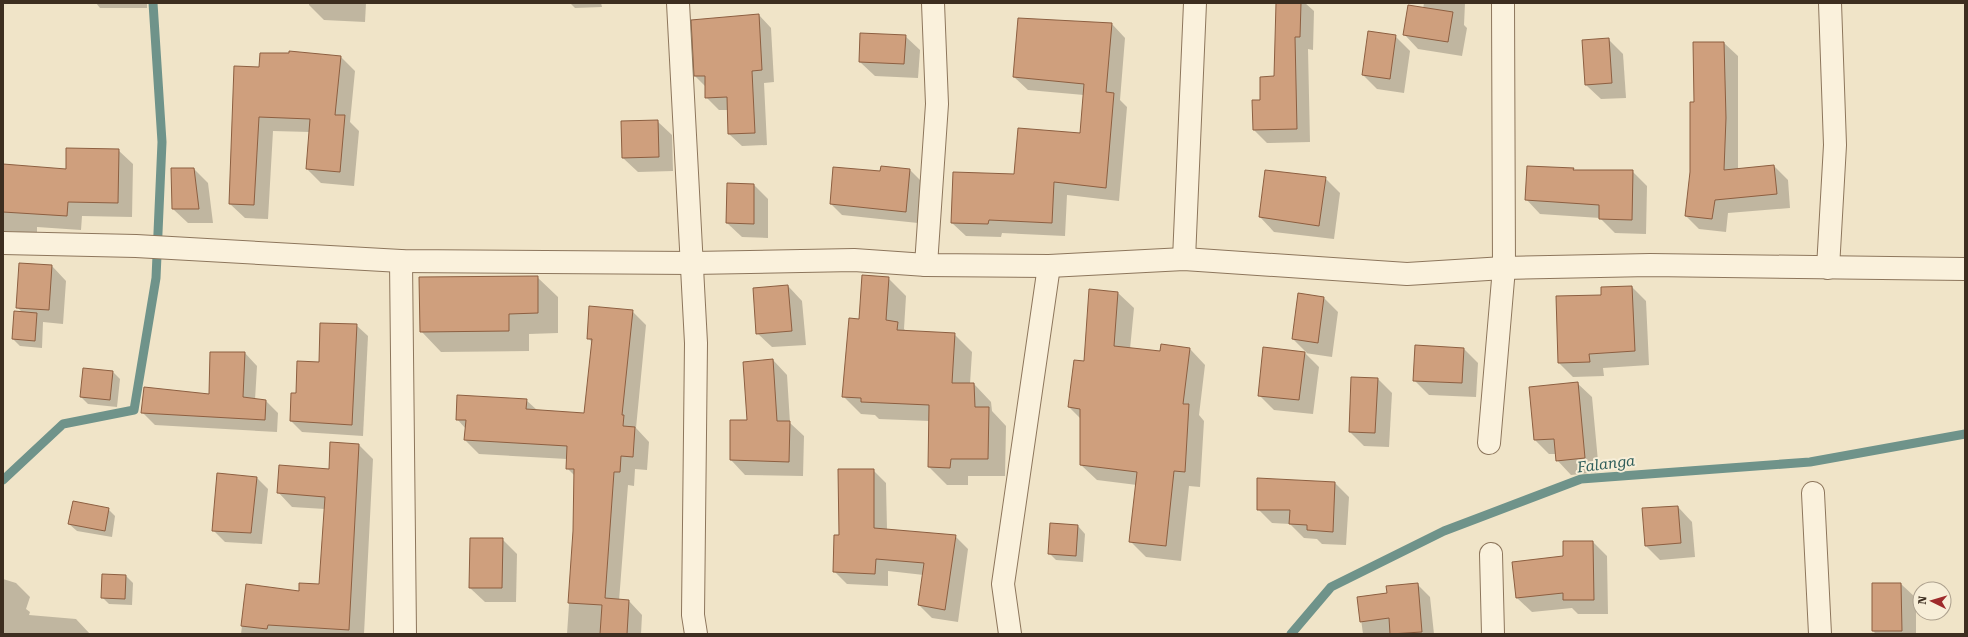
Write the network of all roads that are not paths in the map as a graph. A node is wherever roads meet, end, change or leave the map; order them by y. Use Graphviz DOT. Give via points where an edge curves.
graph roads {
  1 [pos="678,3"];
  2 [pos="933,3"];
  3 [pos="1195,3"];
  4 [pos="1503,3"];
  5 [pos="1830,3"];
  6 [pos="3,243"];
  7 [pos="1184,259"];
  8 [pos="400,261"];
  9 [pos="692,263"];
  10 [pos="926,265"];
  11 [pos="1049,266"];
  12 [pos="1504,268"];
  13 [pos="1828,268"];
  14 [pos="1965,269"];
  15 [pos="1489,443"];
  16 [pos="1813,493"];
  17 [pos="1491,554"];
  18 [pos="405,634"];
  19 [pos="696,634"];
  20 [pos="1010,634"];
  21 [pos="1493,634"];
  22 [pos="1820,634"];
  1 -- 9 [label="street"];
  2 -- 10 [label="street" via="937,104"];
  3 -- 7 [label="street"];
  4 -- 12 [label="street"];
  5 -- 13 [label="street" via="1834,145"];
  6 -- 8 [label="street" via="136,246"];
  7 -- 11 [label="street"];
  7 -- 12 [label="street" via="1407,274"];
  8 -- 9 [label="street"];
  8 -- 18 [label="street"];
  9 -- 10 [label="street" via="854,260"];
  9 -- 19 [label="street" via="696,343 693,614"];
  10 -- 11 [label="street"];
  11 -- 20 [label="street" via="1003,584"];
  12 -- 13 [label="street" via="1650,265"];
  12 -- 15 [label="street"];
  13 -- 14 [label="street"];
  16 -- 22 [label="street"];
  17 -- 21 [label="street"];
}
